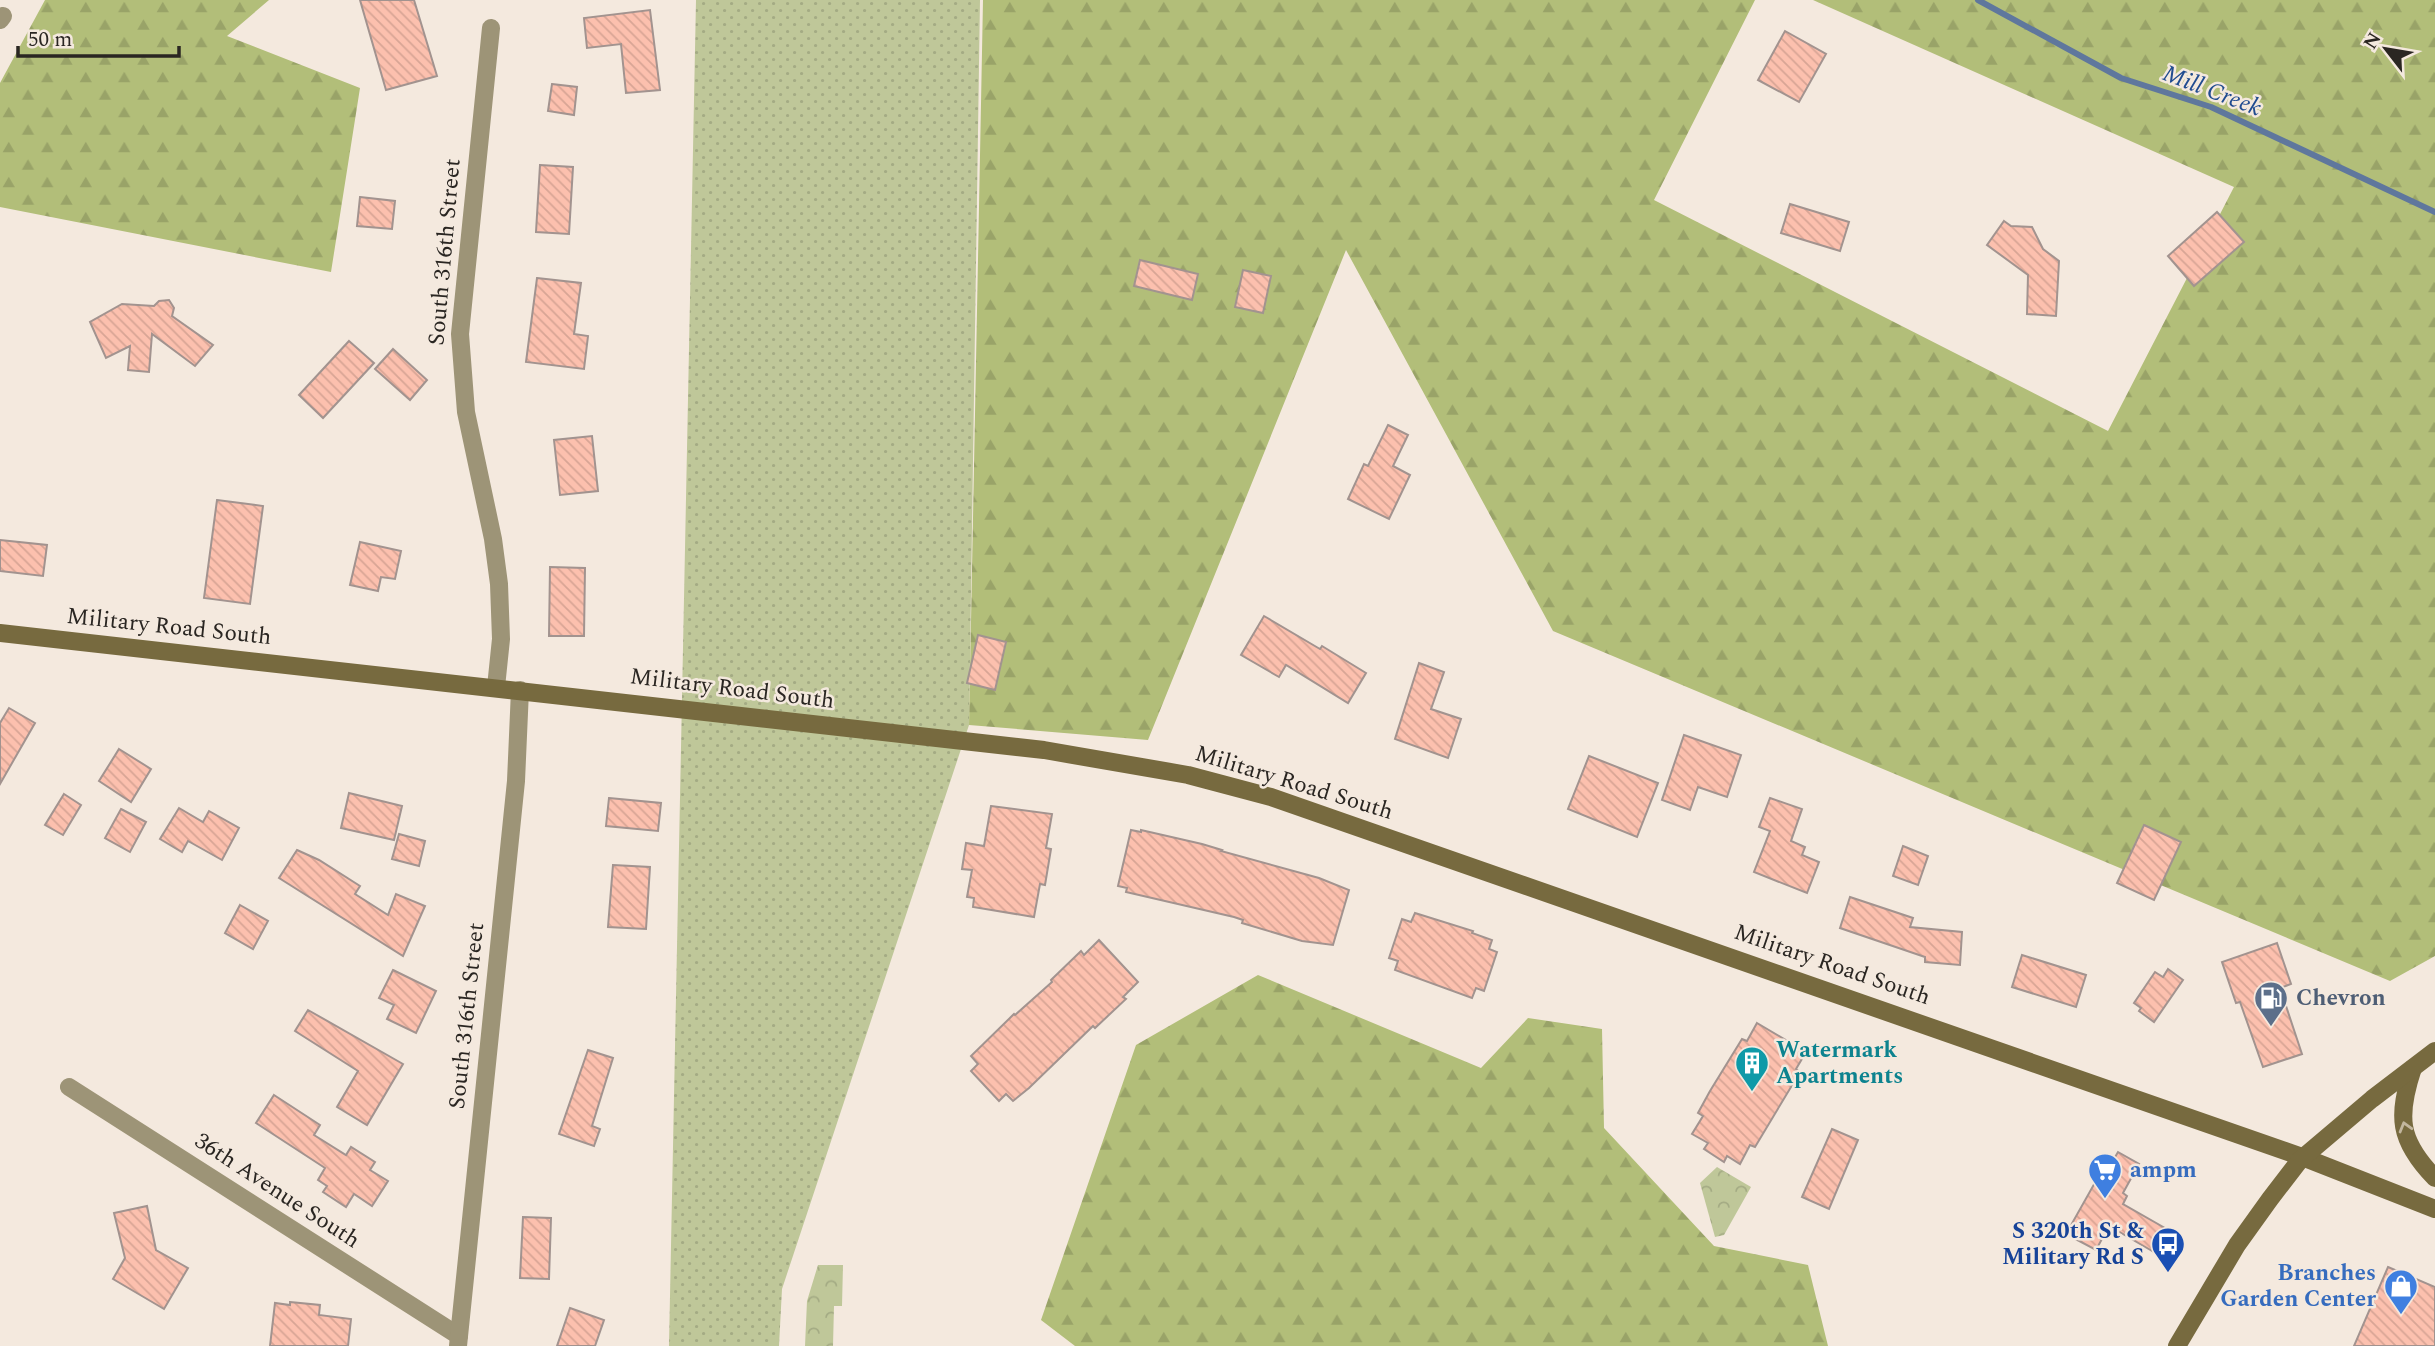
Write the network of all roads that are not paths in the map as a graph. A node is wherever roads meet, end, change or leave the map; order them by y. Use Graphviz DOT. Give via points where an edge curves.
graph roads {
  1 [pos="491,28"];
  2 [pos="0,633"];
  3 [pos="496,687"];
  4 [pos="520,690"];
  5 [pos="2435,1051"];
  6 [pos="2413,1068"];
  7 [pos="69,1087"];
  8 [pos="2305,1158"];
  9 [pos="2435,1178"];
  10 [pos="2435,1209"];
  11 [pos="459,1341"];
  12 [pos="2177,1346"];
  1 -- 3 [label="street, South 316th Street" via="460,362 499,584 501,639"];
  2 -- 3 [label="main road, Military Road South"];
  3 -- 4 [label="main road, Military Road South"];
  4 -- 8 [label="main road, Military Road South" via="1044,750 1231,785"];
  4 -- 11 [label="street, South 316th Street" via="516,780"];
  5 -- 6 [label="main road"];
  6 -- 8 [label="main road"];
  9 -- 6 [label="main road, one-way" via="2414,1152 2403,1127 2403,1097"];
  7 -- 11 [label="street, 36th Avenue South"];
  8 -- 10 [label="main road, Military Road South"];
  8 -- 12 [label="main road" via="2237,1244"];
}
